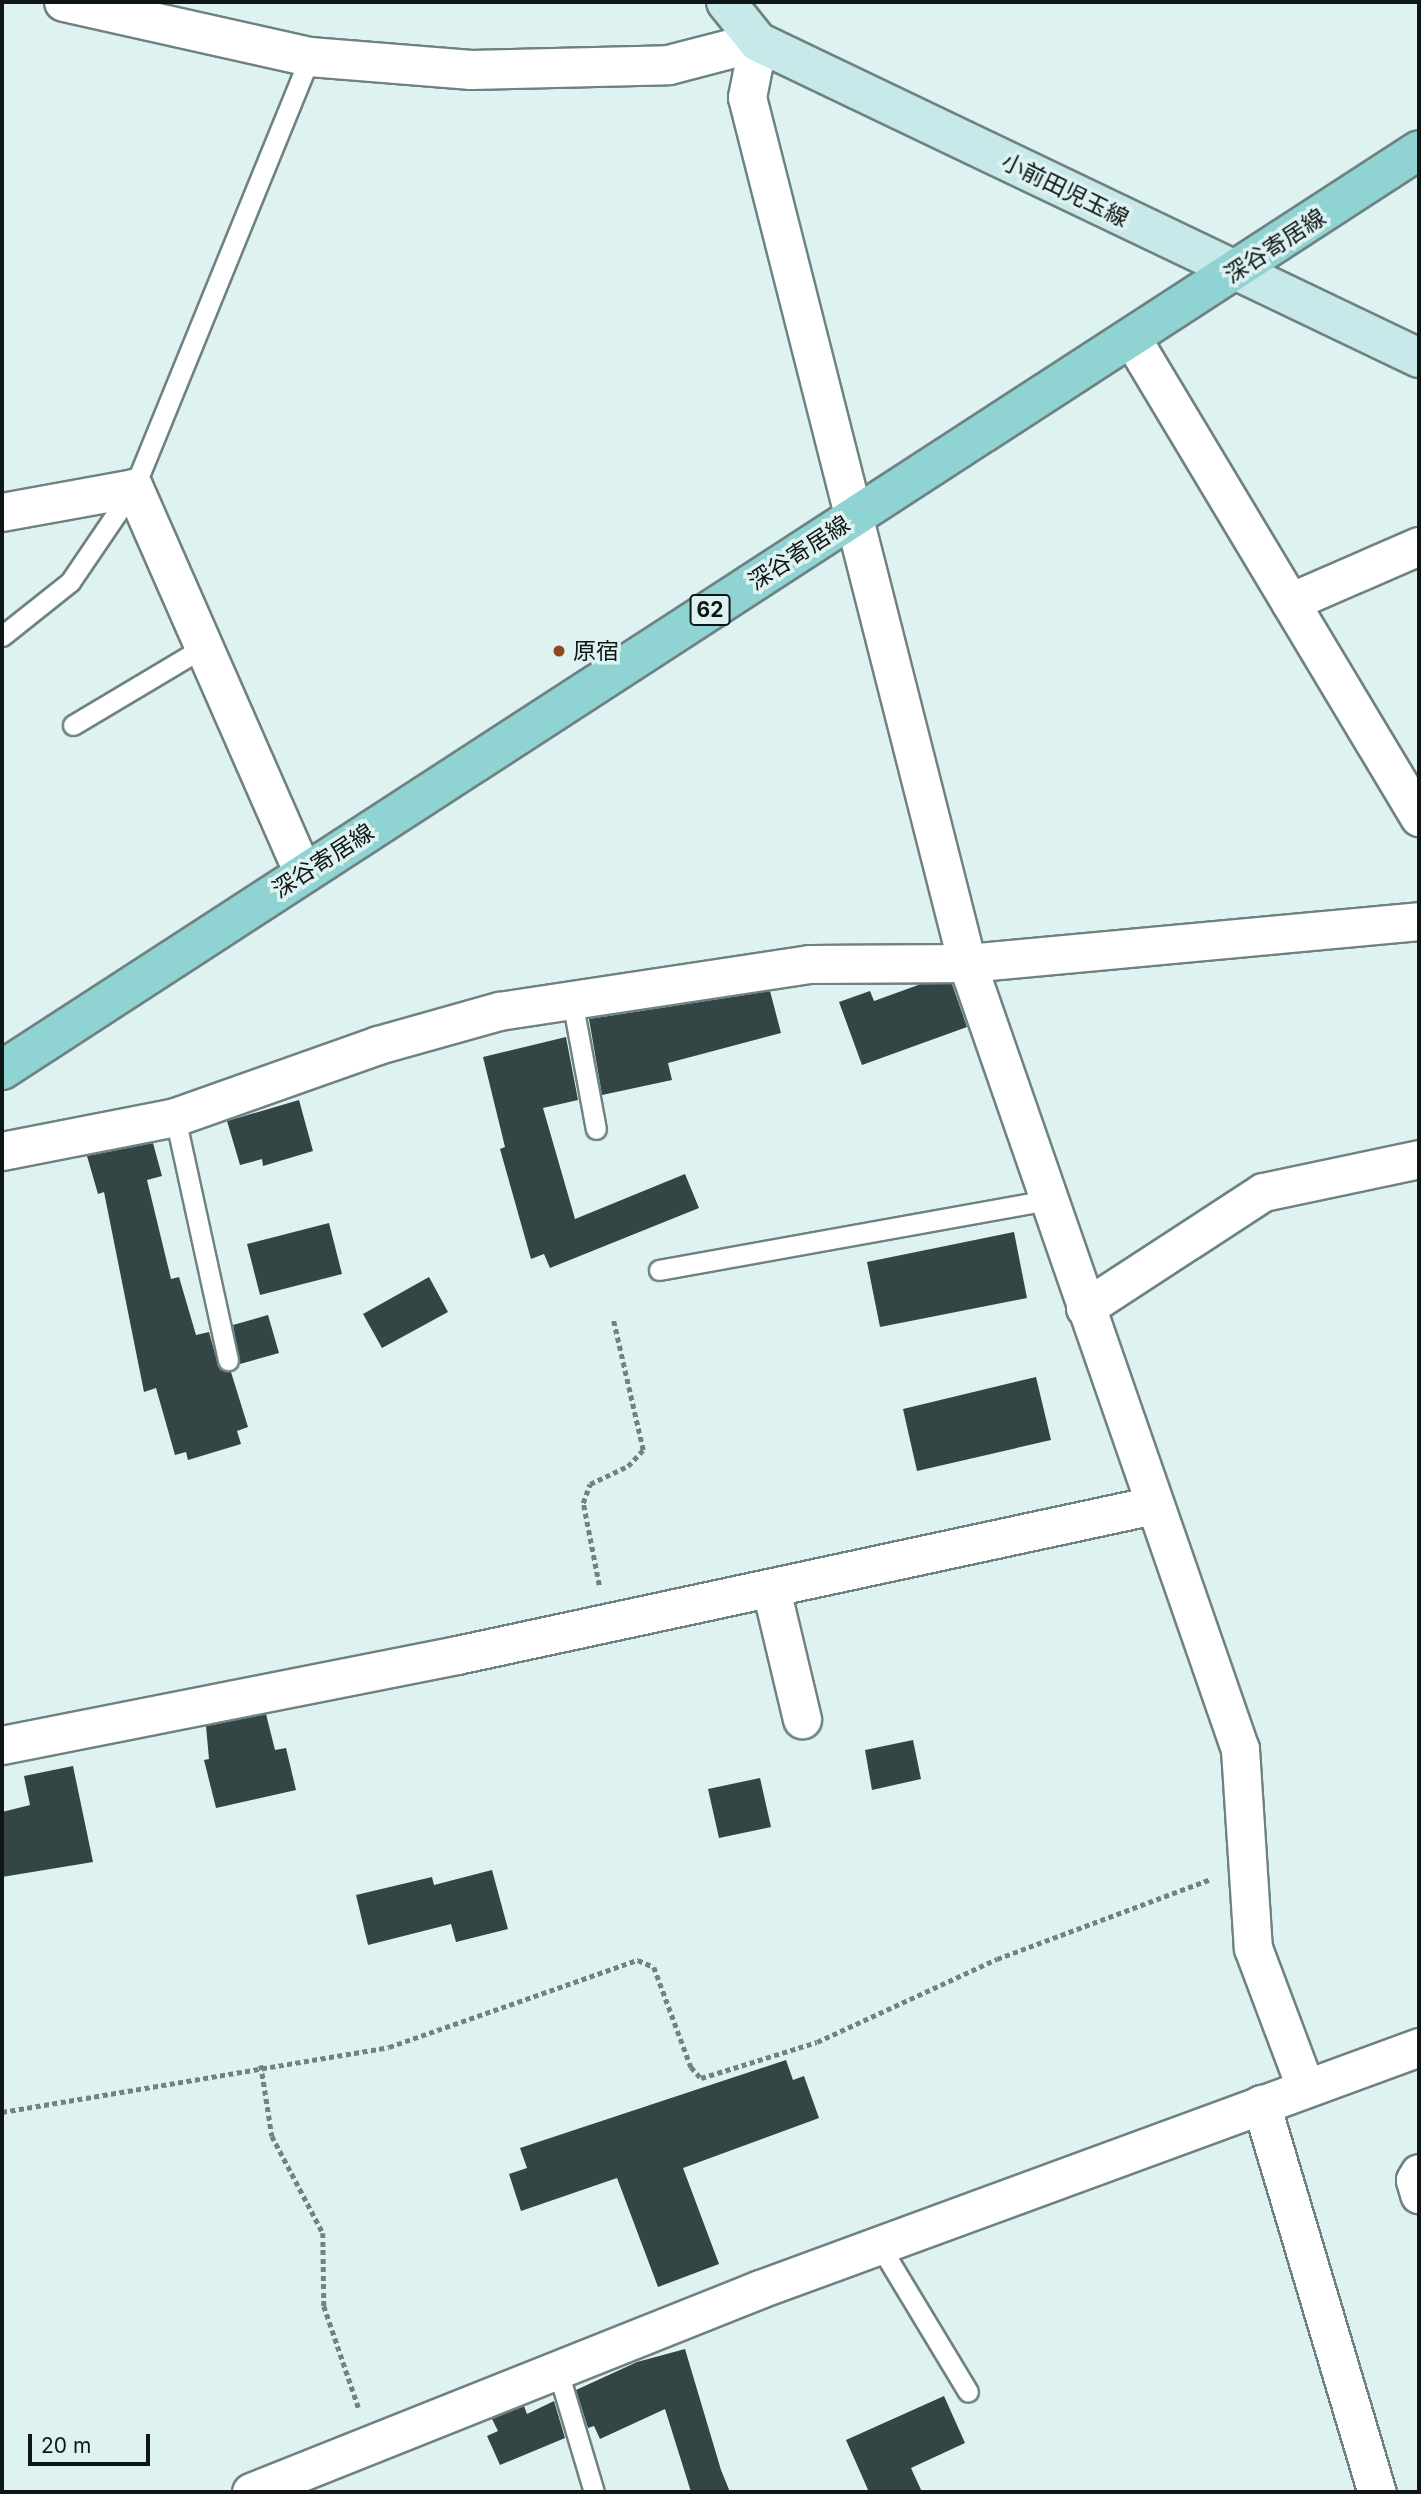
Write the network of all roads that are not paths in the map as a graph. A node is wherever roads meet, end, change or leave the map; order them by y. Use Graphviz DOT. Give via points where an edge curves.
graph roads {
  1 [pos="726,2"];
  2 [pos="80,4"];
  3 [pos="758,42"];
  4 [pos="310,57"];
  5 [pos="1419,150"];
  6 [pos="1236,273"];
  7 [pos="1131,337"];
  8 [pos="1419,358"];
  9 [pos="134,488"];
  10 [pos="2,512"];
  11 [pos="855,517"];
  12 [pos="1419,546"];
  13 [pos="1290,602"];
  14 [pos="2,636"];
  15 [pos="204,647"];
  16 [pos="73,725"];
  17 [pos="1419,817"];
  18 [pos="303,873"];
  19 [pos="1419,921"];
  20 [pos="967,963"];
  21 [pos="572,1000"];
  22 [pos="2,1070"];
  23 [pos="176,1117"];
  24 [pos="596,1129"];
  25 [pos="2,1151"];
  26 [pos="1419,1159"];
  27 [pos="1048,1200"];
  28 [pos="659,1270"];
  29 [pos="1085,1308"];
  30 [pos="228,1360"];
  31 [pos="1154,1505"];
  32 [pos="771,1588"];
  33 [pos="802,1719"];
  34 [pos="2,1745"];
  35 [pos="1419,2047"];
  36 [pos="1305,2086"];
  37 [pos="1261,2104"];
  38 [pos="1419,2173"];
  39 [pos="1419,2194"];
  40 [pos="880,2246"];
  41 [pos="557,2368"];
  42 [pos="968,2392"];
  43 [pos="251,2492"];
  44 [pos="594,2492"];
  45 [pos="1377,2492"];
  1 -- 3 [label="main road, 小前田児玉線"];
  2 -- 4 [label="street"];
  3 -- 4 [label="street" via="669,65 471,70"];
  3 -- 6 [label="main road, 小前田児玉線"];
  3 -- 11 [label="street" via="747,97"];
  4 -- 9 [label="lane"];
  5 -- 6 [label="main road, 深谷寄居線 / 62"];
  6 -- 7 [label="main road, 深谷寄居線 / 62"];
  6 -- 8 [label="main road, 小前田児玉線"];
  7 -- 11 [label="main road, 深谷寄居線 / 62"];
  7 -- 13 [label="street"];
  9 -- 10 [label="street"];
  9 -- 14 [label="lane" via="70,582"];
  9 -- 15 [label="street"];
  11 -- 18 [label="main road, 深谷寄居線 / 62"];
  11 -- 20 [label="street"];
  12 -- 13 [label="street"];
  13 -- 17 [label="street"];
  15 -- 16 [label="lane"];
  15 -- 18 [label="street"];
  18 -- 22 [label="main road, 深谷寄居線 / 62"];
  19 -- 20 [label="street"];
  20 -- 21 [label="street" via="809,964"];
  20 -- 27 [label="street"];
  21 -- 23 [label="street" via="499,1011 378,1045"];
  21 -- 24 [label="lane"];
  23 -- 25 [label="street"];
  23 -- 30 [label="lane"];
  26 -- 29 [label="street" via="1263,1192"];
  27 -- 28 [label="lane"];
  27 -- 29 [label="street"];
  29 -- 31 [label="street"];
  31 -- 32 [label="street"];
  31 -- 36 [label="street" via="1240,1749 1253,1948"];
  32 -- 33 [label="street"];
  32 -- 34 [label="street"];
  35 -- 36 [label="street"];
  36 -- 37 [label="street"];
  37 -- 40 [label="street"];
  37 -- 45 [label="street"];
  38 -- 39 [label="street" via="1415,2180"];
  40 -- 41 [label="street"];
  40 -- 42 [label="lane"];
  41 -- 43 [label="street"];
  41 -- 44 [label="lane"];
}
